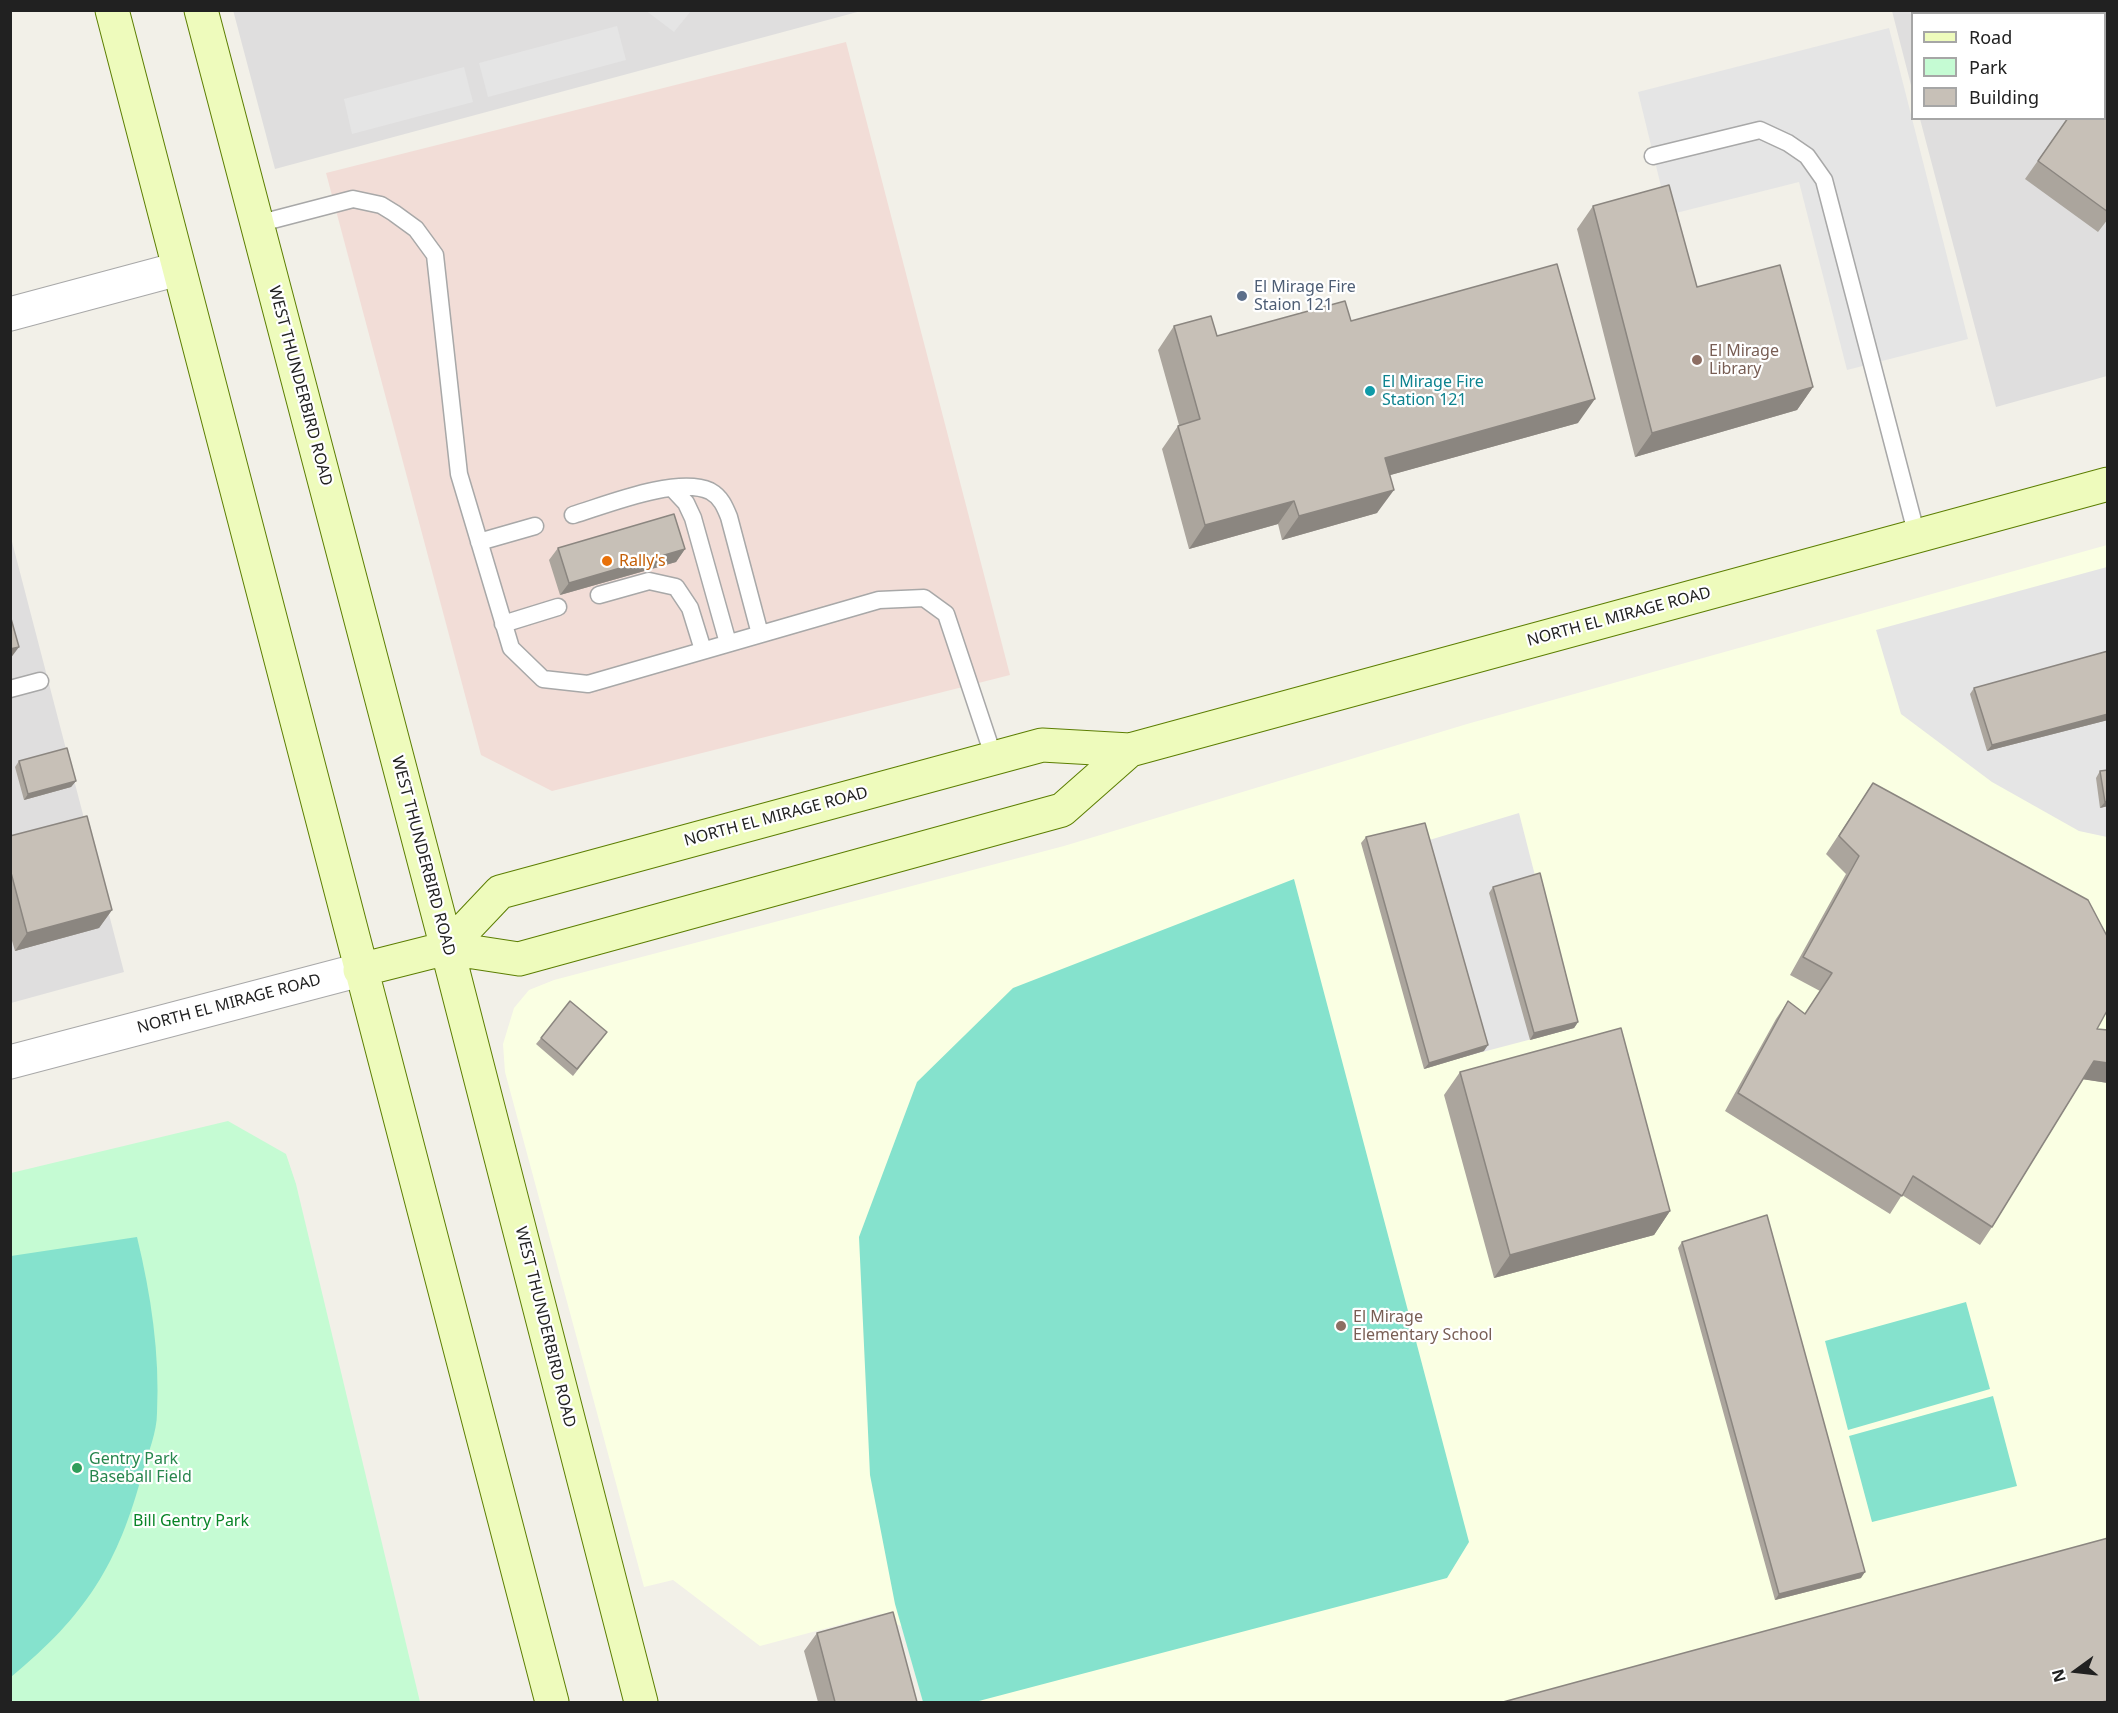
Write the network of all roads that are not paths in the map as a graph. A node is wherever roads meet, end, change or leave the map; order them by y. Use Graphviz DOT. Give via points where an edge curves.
graph roads {
  1 [pos="112,10"];
  2 [pos="201,10"];
  3 [pos="1653,156"];
  4 [pos="257,224"];
  5 [pos="178,269"];
  6 [pos="10,314"];
  7 [pos="2108,484"];
  8 [pos="672,488"];
  9 [pos="573,515"];
  10 [pos="535,526"];
  11 [pos="1917,536"];
  12 [pos="479,542"];
  13 [pos="599,595"];
  14 [pos="558,607"];
  15 [pos="503,624"];
  16 [pos="760,634"];
  17 [pos="728,643"];
  18 [pos="703,650"];
  19 [pos="40,681"];
  20 [pos="10,689"];
  21 [pos="1130,750"];
  22 [pos="994,758"];
  23 [pos="447,948"];
  24 [pos="360,970"];
  25 [pos="10,1062"];
  26 [pos="552,1702"];
  27 [pos="641,1702"];
  1 -- 5 [label="main road"];
  2 -- 4 [label="main road, WEST THUNDERBIRD ROAD"];
  3 -- 11 [label="lane" via="1760,130 1788,142 1807,156 1824,180"];
  4 -- 12 [label="lane" via="353,199 381,205 394,213 416,229 435,255 459,474"];
  4 -- 23 [label="main road, WEST THUNDERBIRD ROAD"];
  5 -- 6 [label="street"];
  5 -- 24 [label="main road"];
  7 -- 11 [label="main road, NORTH EL MIRAGE ROAD"];
  8 -- 9 [label="lane"];
  8 -- 16 [label="lane" via="711,492 724,503"];
  8 -- 17 [label="lane" via="693,518"];
  10 -- 12 [label="lane"];
  11 -- 21 [label="main road, NORTH EL MIRAGE ROAD"];
  12 -- 15 [label="lane"];
  13 -- 18 [label="lane" via="649,581 676,587 690,608"];
  14 -- 15 [label="lane"];
  15 -- 18 [label="lane" via="511,648 543,679 588,684"];
  16 -- 17 [label="lane"];
  16 -- 22 [label="lane" via="879,600 924,598 946,614"];
  17 -- 18 [label="lane"];
  19 -- 20 [label="lane"];
  21 -- 22 [label="main road, NORTH EL MIRAGE ROAD" via="1042,745"];
  21 -- 23 [label="main road, NORTH EL MIRAGE ROAD" via="1062,810 519,959"];
  22 -- 23 [label="main road, NORTH EL MIRAGE ROAD" via="500,892"];
  23 -- 24 [label="main road, NORTH EL MIRAGE ROAD"];
  23 -- 27 [label="main road, WEST THUNDERBIRD ROAD"];
  24 -- 25 [label="street, NORTH EL MIRAGE ROAD"];
  24 -- 26 [label="main road"];
}
